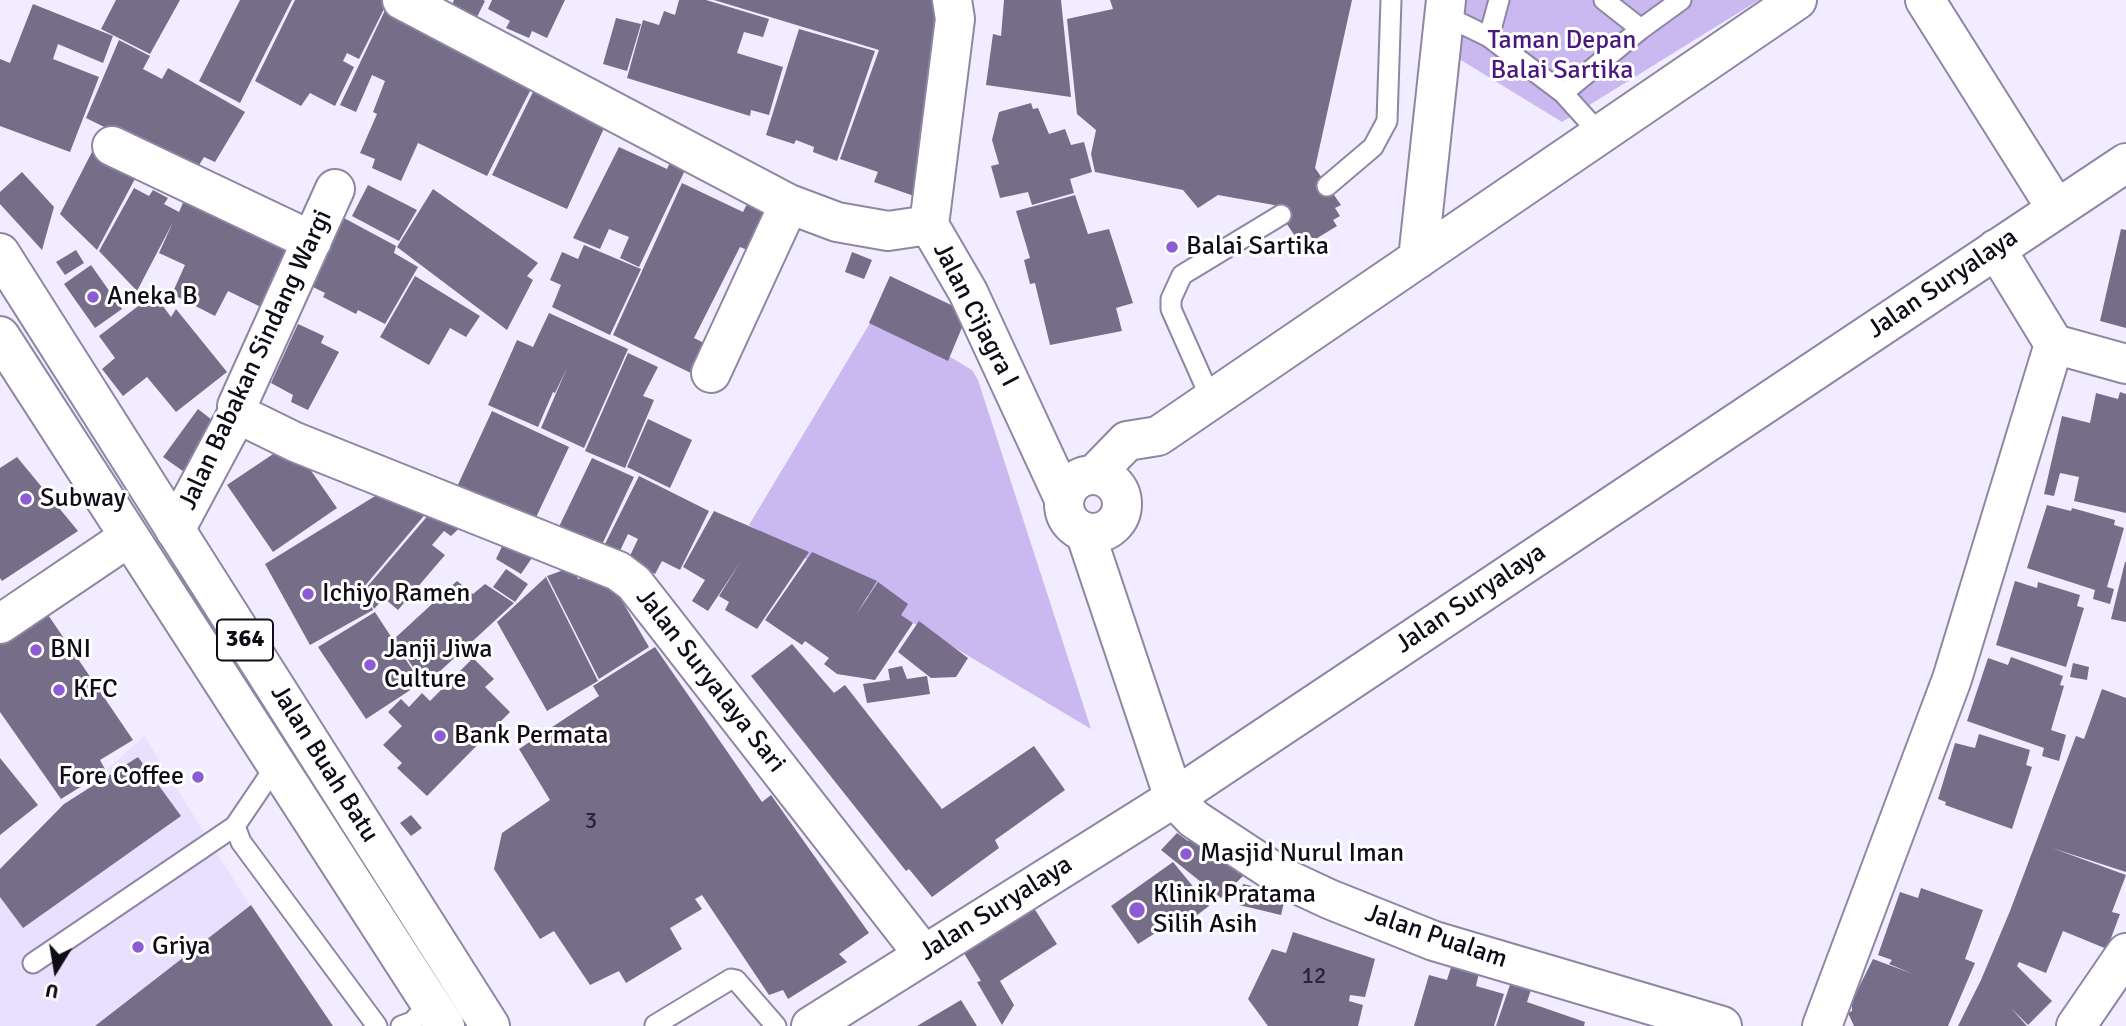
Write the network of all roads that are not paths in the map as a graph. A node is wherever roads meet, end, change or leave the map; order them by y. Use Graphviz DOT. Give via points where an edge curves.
graph roads {
  1 [pos="402,0"];
  2 [pos="952,0"];
  3 [pos="1391,0"];
  4 [pos="1499,0"];
  5 [pos="1604,0"];
  6 [pos="1681,0"];
  7 [pos="1797,0"];
  8 [pos="1926,0"];
  9 [pos="1445,8"];
  10 [pos="1641,29"];
  11 [pos="1489,37"];
  12 [pos="1563,93"];
  13 [pos="1600,134"];
  14 [pos="111,146"];
  15 [pos="2126,163"];
  16 [pos="1327,186"];
  17 [pos="335,189"];
  18 [pos="789,204"];
  19 [pos="2056,208"];
  20 [pos="1281,215"];
  21 [pos="929,225"];
  22 [pos="312,241"];
  23 [pos="1996,249"];
  24 [pos="0,253"];
  25 [pos="1418,259"];
  26 [pos="0,336"];
  27 [pos="2054,344"];
  28 [pos="2126,364"];
  29 [pos="710,373"];
  30 [pos="1211,399"];
  31 [pos="238,412"];
  32 [pos="1158,436"];
  33 [pos="1079,484"];
  34 [pos="1122,502"];
  35 [pos="176,530"];
  36 [pos="129,537"];
  37 [pos="1092,539"];
  38 [pos="0,624"];
  39 [pos="277,764"];
  40 [pos="1174,798"];
  41 [pos="235,826"];
  42 [pos="2126,953"];
  43 [pos="924,955"];
  44 [pos="33,963"];
  45 [pos="438,1015"];
  46 [pos="655,1025"];
  47 [pos="377,1026"];
  48 [pos="401,1026"];
  49 [pos="490,1026"];
  50 [pos="776,1026"];
  51 [pos="811,1026"];
  52 [pos="1722,1026"];
  53 [pos="1822,1026"];
  54 [pos="2076,1026"];
  1 -- 18 [label="street"];
  2 -- 21 [label="street, Jalan Cijagra I" via="955,19"];
  3 -- 16 [label="lane" via="1387,121 1373,147"];
  4 -- 11 [label="lane"];
  5 -- 10 [label="lane"];
  6 -- 10 [label="lane"];
  7 -- 13 [label="street"];
  8 -- 19 [label="street"];
  9 -- 11 [label="lane"];
  9 -- 25 [label="street"];
  10 -- 12 [label="lane"];
  11 -- 12 [label="lane"];
  12 -- 13 [label="lane"];
  13 -- 25 [label="street"];
  14 -- 22 [label="street"];
  15 -- 19 [label="street, Jalan Suryalaya"];
  17 -- 22 [label="street, Jalan Babakan Sindang Wargi"];
  18 -- 21 [label="street" via="837,222 888,231"];
  18 -- 29 [label="street"];
  19 -- 23 [label="street, Jalan Suryalaya"];
  20 -- 30 [label="lane" via="1182,275 1171,299 1171,309"];
  21 -- 33 [label="street, Jalan Cijagra I" via="968,292 1046,458"];
  22 -- 31 [label="street, Jalan Babakan Sindang Wargi"];
  23 -- 27 [label="street"];
  23 -- 40 [label="street, Jalan Suryalaya"];
  24 -- 35 [label="street, Jalan Buah Batu / 364"];
  25 -- 30 [label="street"];
  26 -- 36 [label="street, Jalan Buah Batu / 364"];
  27 -- 28 [label="street"];
  27 -- 53 [label="street" via="1952,679"];
  30 -- 32 [label="street"];
  31 -- 35 [label="street, Jalan Babakan Sindang Wargi"];
  31 -- 43 [label="street, Jalan Suryalaya Sari" via="295,442 618,571 634,583"];
  32 -- 33 [label="street" via="1127,441"];
  32 -- 34 [label="street"];
  33 -- 34 [label="street" via="1107,479 1118,489"];
  33 -- 37 [label="street" via="1065,513 1072,525"];
  34 -- 37 [label="street" via="1111,527"];
  35 -- 49 [label="street, Jalan Buah Batu / 364"];
  36 -- 38 [label="street"];
  36 -- 39 [label="street, Jalan Buah Batu / 364"];
  37 -- 40 [label="street"];
  39 -- 41 [label="lane"];
  39 -- 45 [label="street, Jalan Buah Batu / 364"];
  40 -- 43 [label="street, Jalan Suryalaya"];
  40 -- 52 [label="street, Jalan Pualam" via="1194,818 1282,877 1329,899 1434,941"];
  41 -- 44 [label="lane"];
  41 -- 47 [label="lane" via="241,842"];
  42 -- 54 [label="street"];
  43 -- 51 [label="street, Jalan Suryalaya"];
  45 -- 48 [label="lane"];
  46 -- 50 [label="lane" via="731,979"];
}
